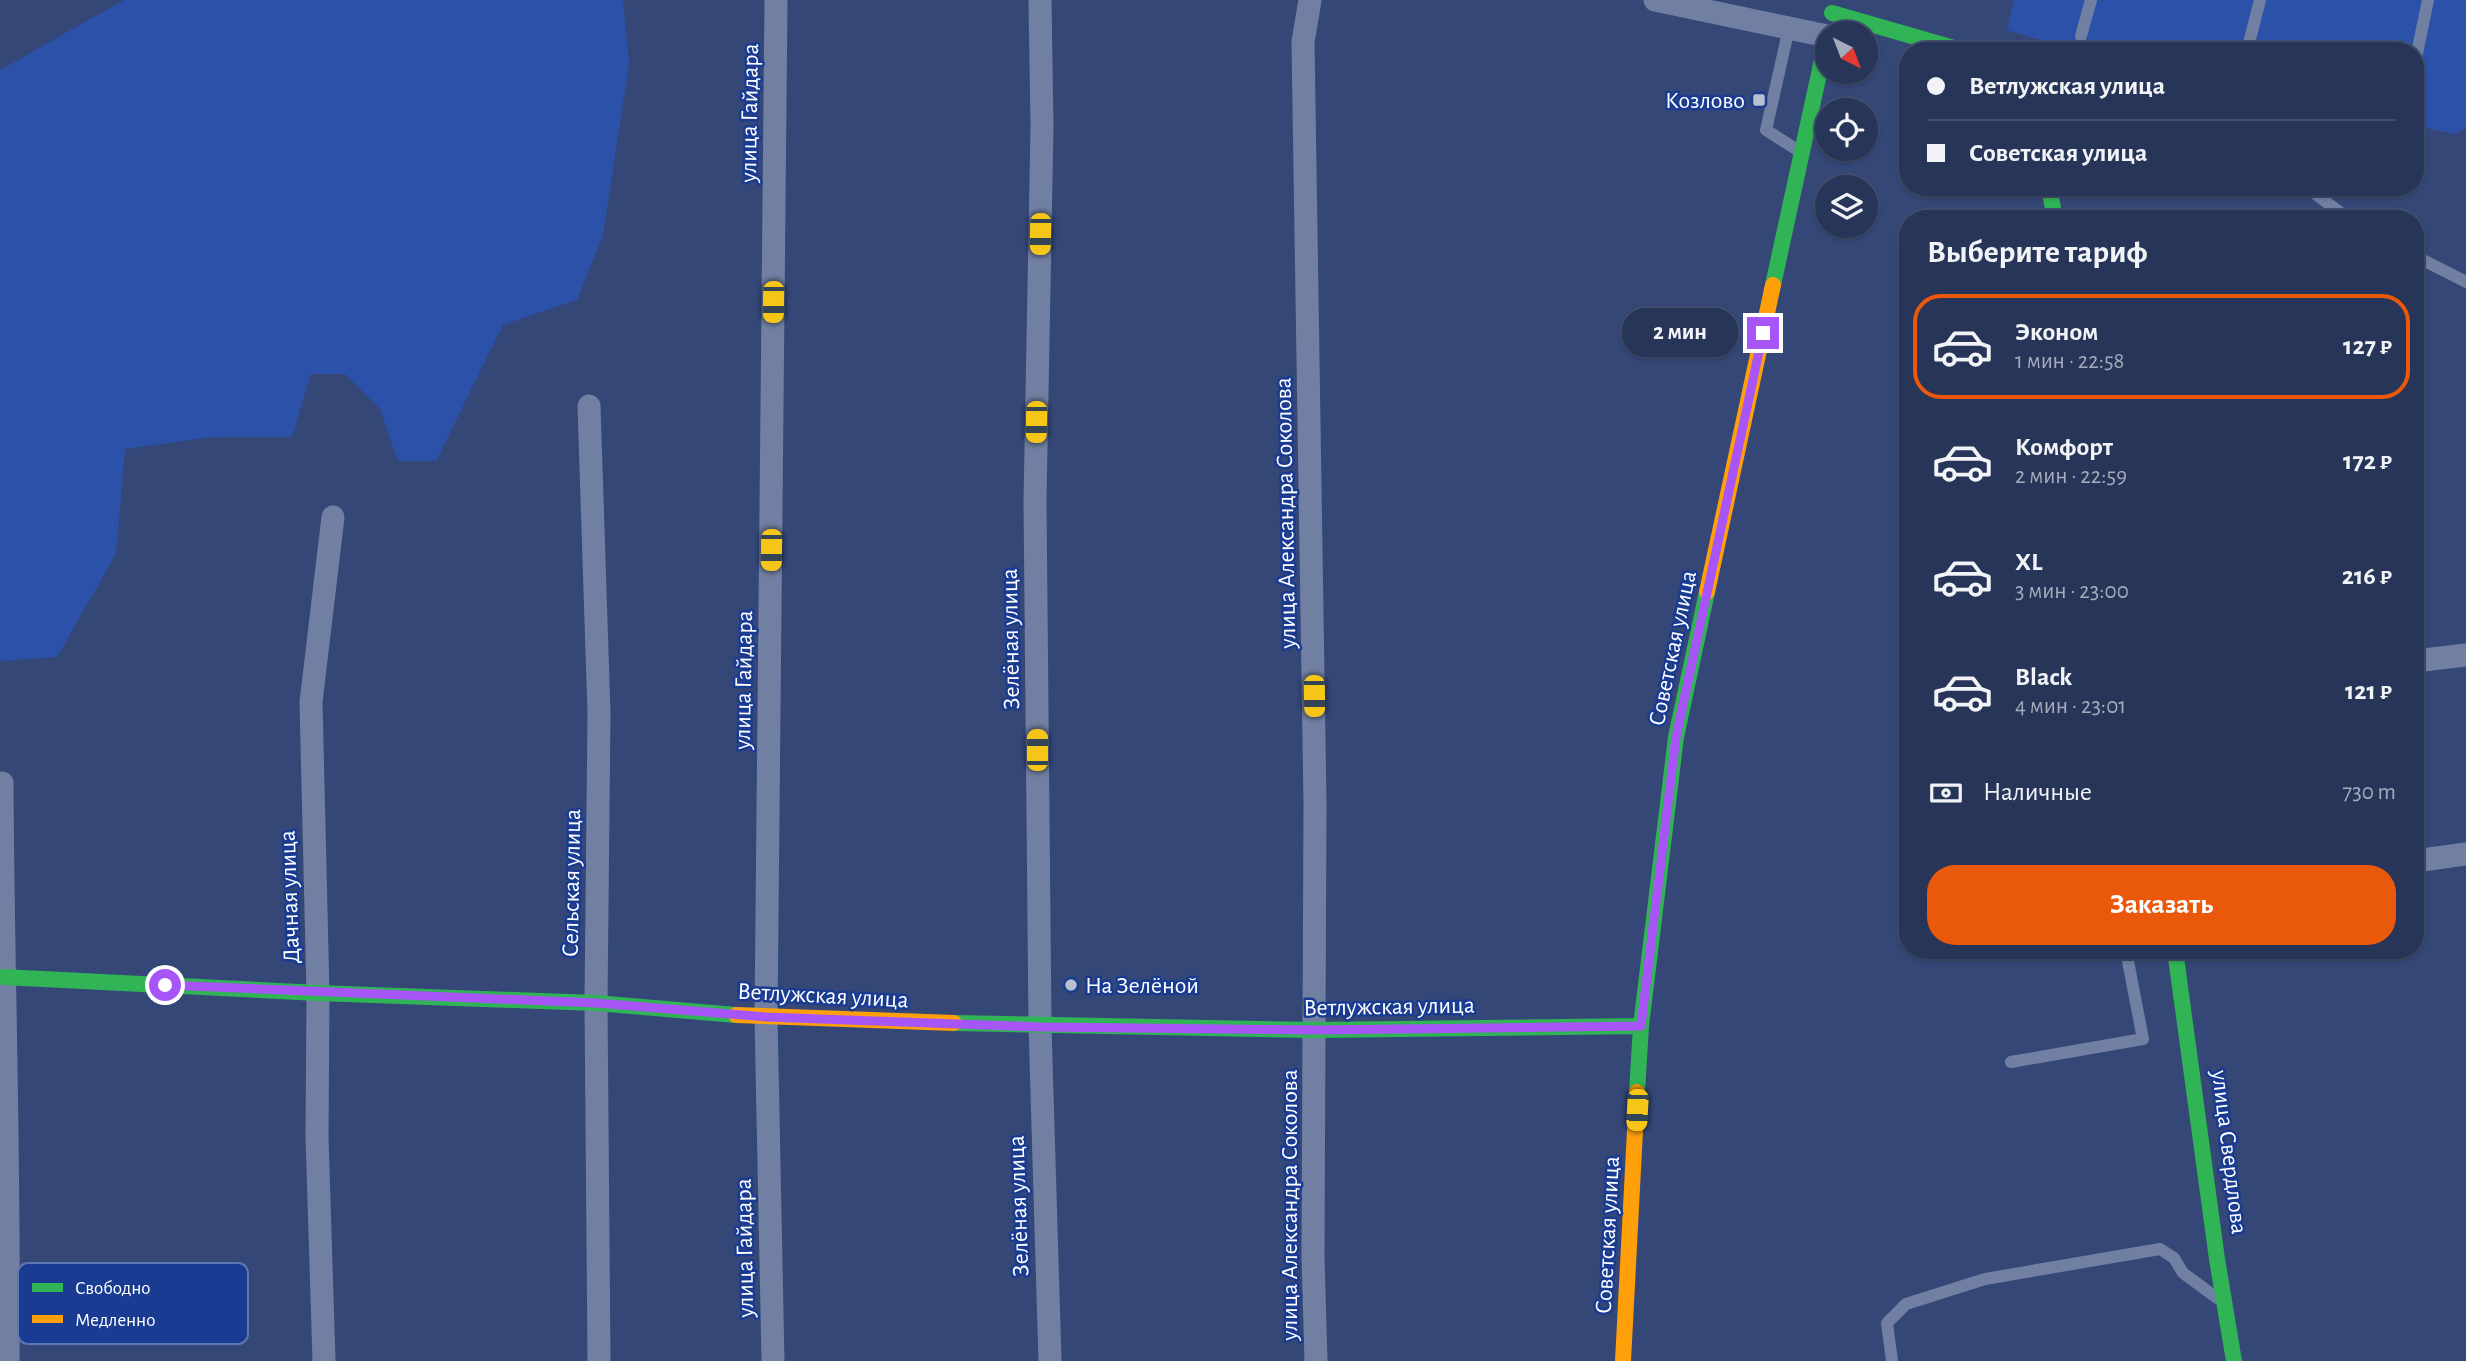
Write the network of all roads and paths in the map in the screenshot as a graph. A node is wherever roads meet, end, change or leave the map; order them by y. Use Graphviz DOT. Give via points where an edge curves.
graph roads {
  1 [pos="776,0"];
  2 [pos="1040,0"];
  3 [pos="1310,0"];
  4 [pos="1655,0"];
  5 [pos="2091,0"];
  6 [pos="2260,0"];
  7 [pos="2428,0"];
  8 [pos="1831,6"];
  9 [pos="1788,28"];
  10 [pos="1815,34"];
  11 [pos="2081,36"];
  12 [pos="1937,42"];
  13 [pos="2249,42"];
  14 [pos="2419,42"];
  15 [pos="1817,84"];
  16 [pos="1802,153"];
  17 [pos="2318,196"];
  18 [pos="2337,210"];
  19 [pos="2424,261"];
  20 [pos="2466,282"];
  21 [pos="589,406"];
  22 [pos="333,517"];
  23 [pos="2466,655"];
  24 [pos="2424,660"];
  25 [pos="2,783"];
  26 [pos="2466,854"];
  27 [pos="2424,860"];
  28 [pos="2128,959"];
  29 [pos="2175,959"];
  30 [pos="2,977"];
  31 [pos="318,993"];
  32 [pos="596,1003"];
  33 [pos="766,1017"];
  34 [pos="1641,1026"];
  35 [pos="1040,1027"];
  36 [pos="1315,1030"];
  37 [pos="2011,1062"];
  38 [pos="2223,1303"];
  39 [pos="8,1361"];
  40 [pos="324,1361"];
  41 [pos="599,1361"];
  42 [pos="772,1361"];
  43 [pos="1049,1361"];
  44 [pos="1316,1361"];
  45 [pos="1623,1361"];
  46 [pos="1892,1361"];
  47 [pos="2234,1361"];
  1 -- 33 [label="street, улица Гайдара"];
  2 -- 35 [label="street, Зелёная улица" via="1035,501"];
  3 -- 36 [label="street, улица Александра Соколова" via="1303,42"];
  4 -- 9 [label="street"];
  5 -- 11 [label="lane"];
  6 -- 13 [label="lane"];
  7 -- 14 [label="lane"];
  8 -- 12 [label="street"];
  9 -- 10 [label="street"];
  9 -- 16 [label="lane" via="1766,130"];
  15 -- 16 [label="street, Советская улица"];
  16 -- 34 [label="street, Советская улица" via="1676,737"];
  17 -- 18 [label="lane"];
  19 -- 20 [label="lane"];
  21 -- 32 [label="street, Сельская улица" via="599,713"];
  22 -- 31 [label="street, Дачная улица" via="311,702"];
  23 -- 24 [label="street"];
  25 -- 30 [label="street"];
  26 -- 27 [label="street"];
  28 -- 37 [label="lane" via="2143,1039"];
  29 -- 38 [label="street, улица Свердлова"];
  30 -- 31 [label="street, Ветлужская улица"];
  30 -- 39 [label="street"];
  31 -- 32 [label="street, Ветлужская улица"];
  31 -- 40 [label="street, Дачная улица"];
  32 -- 33 [label="street, Ветлужская улица"];
  32 -- 41 [label="street, Сельская улица"];
  33 -- 35 [label="street, Ветлужская улица"];
  33 -- 42 [label="street, улица Гайдара"];
  34 -- 36 [label="street, Ветлужская улица"];
  34 -- 45 [label="street, Советская улица"];
  35 -- 36 [label="street, Ветлужская улица"];
  35 -- 43 [label="street, Зелёная улица"];
  36 -- 44 [label="street, улица Александра Соколова"];
  38 -- 46 [label="lane" via="2160,1249 1985,1279 1906,1304 1887,1323"];
  38 -- 47 [label="street, улица Свердлова"];
}
